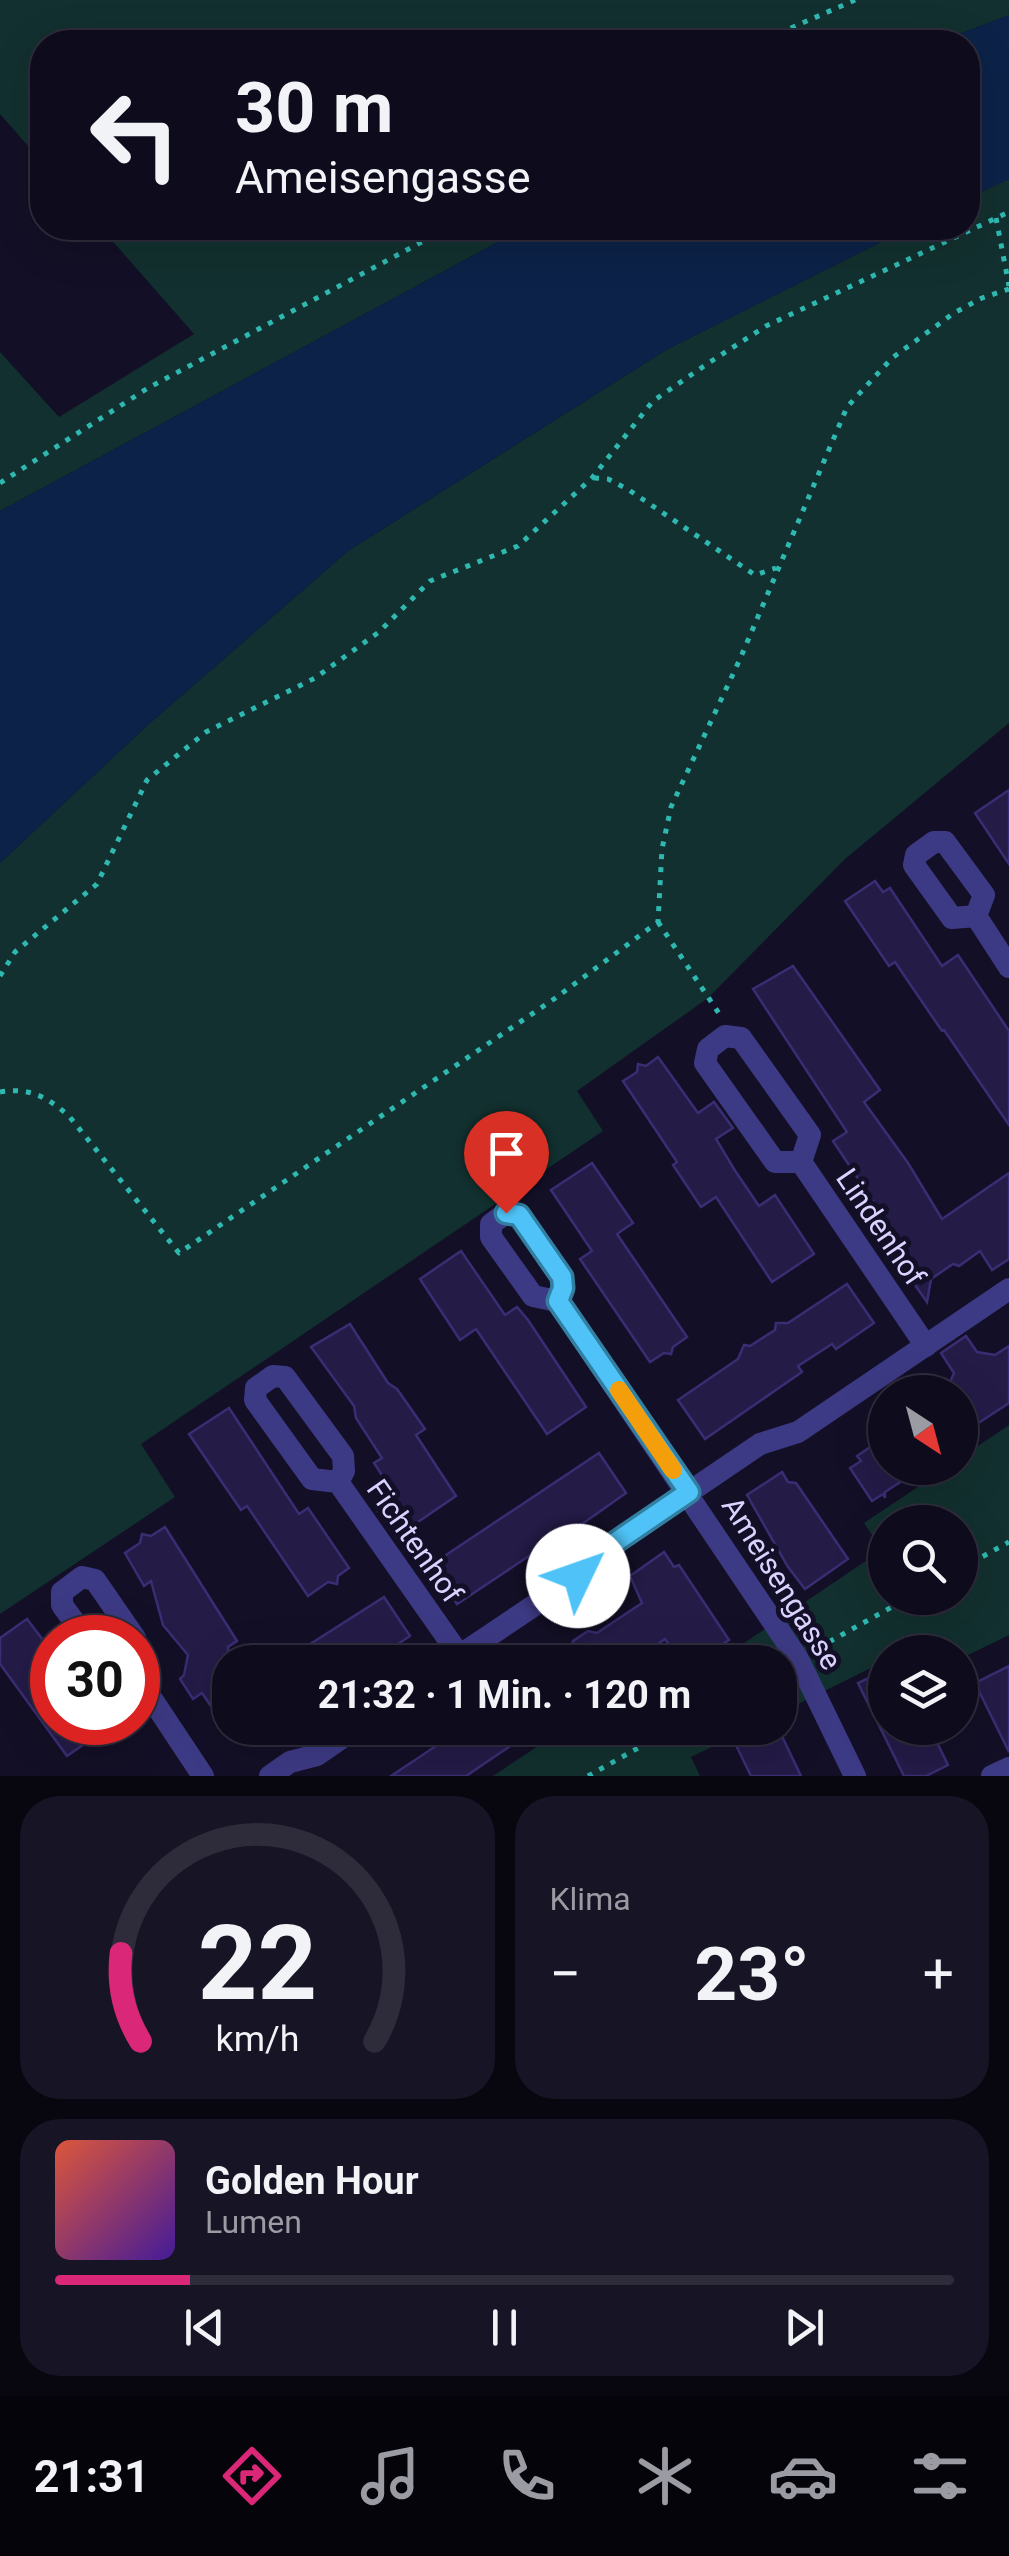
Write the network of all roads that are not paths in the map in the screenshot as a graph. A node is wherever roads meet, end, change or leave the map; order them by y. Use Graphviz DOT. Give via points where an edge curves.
graph roads {
  1 [pos="964,917"];
  2 [pos="1009,967"];
  3 [pos="801,1162"];
  4 [pos="1009,1289"];
  5 [pos="558,1301"];
  6 [pos="926,1346"];
  7 [pos="338,1482"];
  8 [pos="689,1492"];
  9 [pos="69,1615"];
  10 [pos="119,1615"];
  11 [pos="446,1645"];
  12 [pos="476,1645"];
  13 [pos="160,1711"];
  14 [pos="331,1745"];
  15 [pos="1009,1768"];
  16 [pos="203,1776"];
  17 [pos="270,1776"];
  18 [pos="855,1776"];
  19 [pos="992,1776"];
  1 -- 2 [label="street"];
  3 -- 3 [label="street, Lindenhof" via="775,1162 705,1064 708,1049 725,1036 741,1038 810,1136"];
  3 -- 6 [label="street, Lindenhof"];
  4 -- 6 [label="street"];
  5 -- 5 [label="street" via="533,1296 491,1237 491,1224 506,1213 519,1215 562,1277"];
  5 -- 8 [label="street, Ameisengasse"];
  6 -- 8 [label="street" via="798,1432 760,1444"];
  7 -- 7 [label="street, Fichtenhof" via="312,1479 255,1400 256,1388 273,1376 285,1377 343,1456"];
  7 -- 11 [label="street, Fichtenhof"];
  8 -- 12 [label="street"];
  8 -- 18 [label="street, Ameisengasse" via="798,1658"];
  9 -- 10 [label="street" via="62,1592 82,1577 95,1580"];
  13 -- 16 [label="street"];
  14 -- 17 [label="street"];
  15 -- 19 [label="street"];
}
